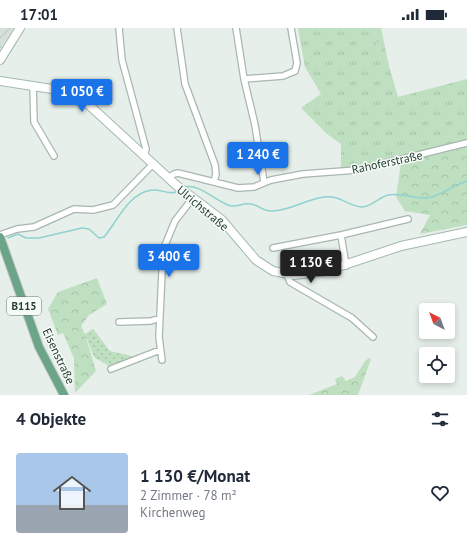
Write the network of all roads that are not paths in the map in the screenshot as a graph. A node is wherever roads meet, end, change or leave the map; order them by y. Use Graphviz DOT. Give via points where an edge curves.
graph roads {
  1 [pos="20,28"];
  2 [pos="119,28"];
  3 [pos="177,28"];
  4 [pos="236,28"];
  5 [pos="291,28"];
  6 [pos="0,60"];
  7 [pos="244,79"];
  8 [pos="0,81"];
  9 [pos="34,85"];
  10 [pos="467,143"];
  11 [pos="54,156"];
  12 [pos="144,156"];
  13 [pos="153,164"];
  14 [pos="168,178"];
  15 [pos="214,182"];
  16 [pos="264,182"];
  17 [pos="189,196"];
  18 [pos="408,218"];
  19 [pos="467,232"];
  20 [pos="341,235"];
  21 [pos="0,236"];
  22 [pos="273,248"];
  23 [pos="346,266"];
  24 [pos="287,275"];
  25 [pos="160,318"];
  26 [pos="119,322"];
  27 [pos="373,337"];
  28 [pos="160,350"];
  29 [pos="162,360"];
  30 [pos="111,369"];
  31 [pos="64,395"];
  1 -- 6 [label="street"];
  2 -- 12 [label="street" via="122,60 146,149"];
  3 -- 15 [label="street" via="183,76 213,160 216,174"];
  4 -- 7 [label="street"];
  5 -- 7 [label="street" via="297,66 292,73"];
  7 -- 16 [label="street" via="255,125"];
  8 -- 9 [label="street, Ulrichstraße"];
  9 -- 11 [label="street" via="34,122"];
  9 -- 12 [label="street, Ulrichstraße" via="62,92 89,105"];
  10 -- 16 [label="street, Rahoferstraße" via="357,170 303,174"];
  12 -- 13 [label="street, Ulrichstraße"];
  13 -- 14 [label="street, Ulrichstraße"];
  13 -- 21 [label="street" via="113,205 93,210 74,209 34,227 17,229"];
  14 -- 15 [label="street, Rahoferstraße" via="178,173"];
  14 -- 17 [label="street, Ulrichstraße"];
  15 -- 16 [label="street, Rahoferstraße" via="242,189"];
  17 -- 24 [label="street, Ulrichstraße" via="222,220 262,265"];
  17 -- 25 [label="street" via="163,250"];
  18 -- 20 [label="street"];
  19 -- 23 [label="street, Ulrichstraße" via="401,246"];
  20 -- 22 [label="street"];
  20 -- 23 [label="street"];
  21 -- 31 [label="main road, Eisenstraße / B115" via="39,347"];
  23 -- 24 [label="street, Ulrichstraße" via="315,273"];
  24 -- 27 [label="street" via="290,282 352,318"];
  25 -- 26 [label="street"];
  25 -- 28 [label="street"];
  28 -- 29 [label="street"];
  28 -- 30 [label="street"];
}
